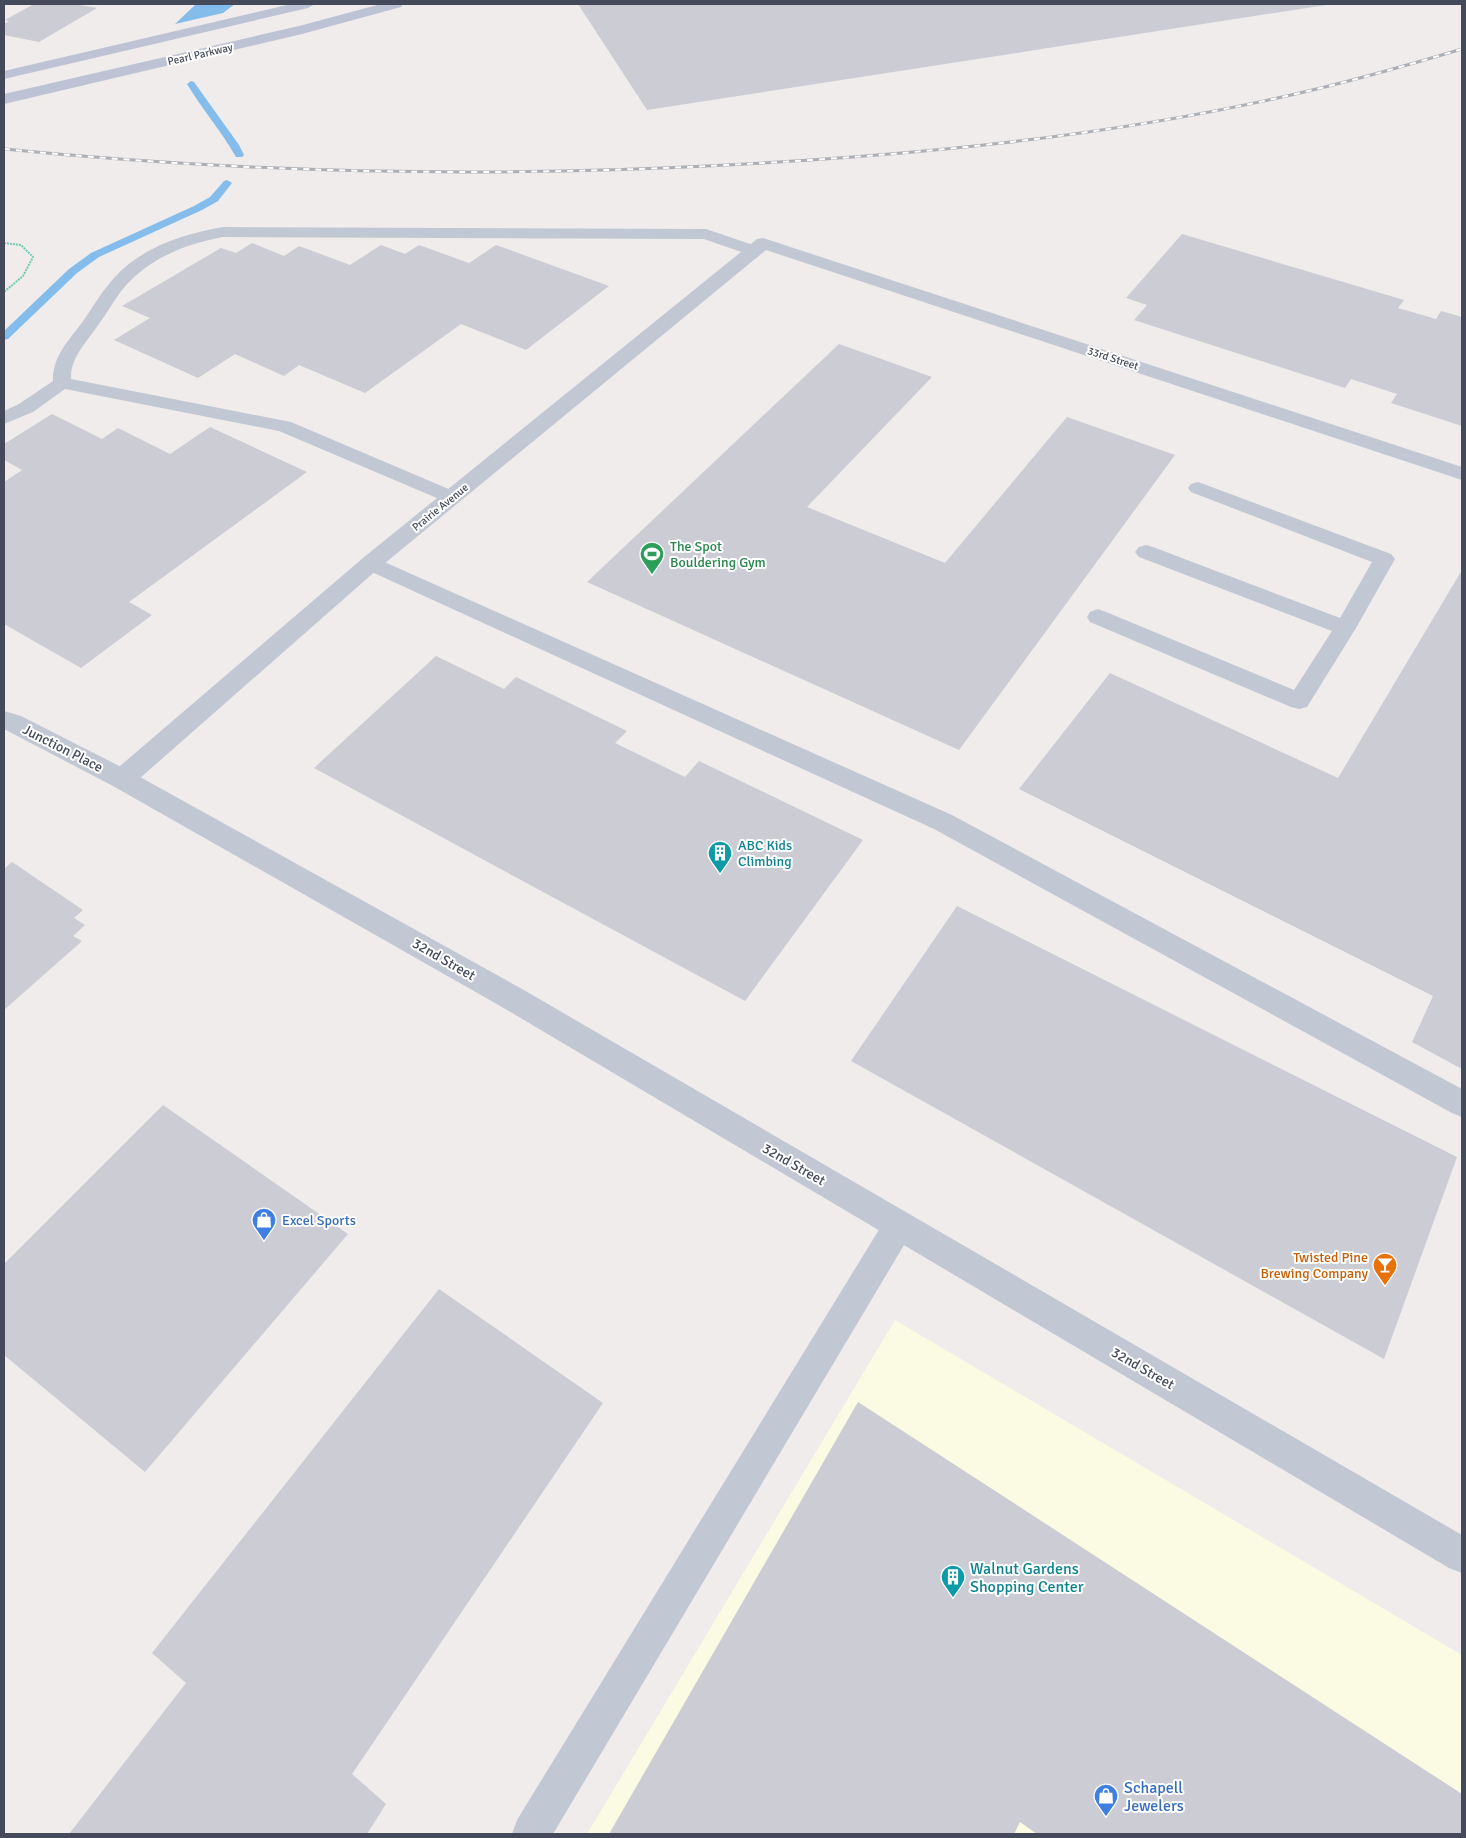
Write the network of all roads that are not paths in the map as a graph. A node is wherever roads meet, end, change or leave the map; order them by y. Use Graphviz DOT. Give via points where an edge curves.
graph roads {
  1 [pos="308,4"];
  2 [pos="396,4"];
  3 [pos="4,75"];
  4 [pos="4,99"];
  5 [pos="758,247"];
  6 [pos="62,383"];
  7 [pos="4,418"];
  8 [pos="1462,474"];
  9 [pos="1198,488"];
  10 [pos="451,498"];
  11 [pos="1146,552"];
  12 [pos="371,563"];
  13 [pos="1098,617"];
  14 [pos="1345,628"];
  15 [pos="4,720"];
  16 [pos="122,778"];
  17 [pos="1462,1104"];
  18 [pos="899,1225"];
  19 [pos="1462,1555"];
  20 [pos="531,1834"];
  1 -- 3 [label="main road, Pearl Parkway"];
  2 -- 4 [label="main road, Pearl Parkway" via="302,30"];
  5 -- 6 [label="lane" via="706,234 223,232 203,235 175,244 126,275 70,350 60,371"];
  5 -- 8 [label="street, 33rd Street"];
  5 -- 10 [label="street, Prairie Avenue"];
  6 -- 7 [label="lane" via="26,408"];
  6 -- 10 [label="lane" via="284,426"];
  9 -- 14 [label="lane" via="1384,559"];
  10 -- 12 [label="street, Prairie Avenue"];
  11 -- 14 [label="lane"];
  12 -- 16 [label="street, Prairie Avenue"];
  12 -- 17 [label="lane" via="943,822"];
  13 -- 14 [label="lane" via="1299,701"];
  15 -- 16 [label="street, Junction Place"];
  16 -- 18 [label="street, 32nd Street" via="512,998"];
  18 -- 19 [label="street, 32nd Street"];
  18 -- 20 [label="lane"];
}
